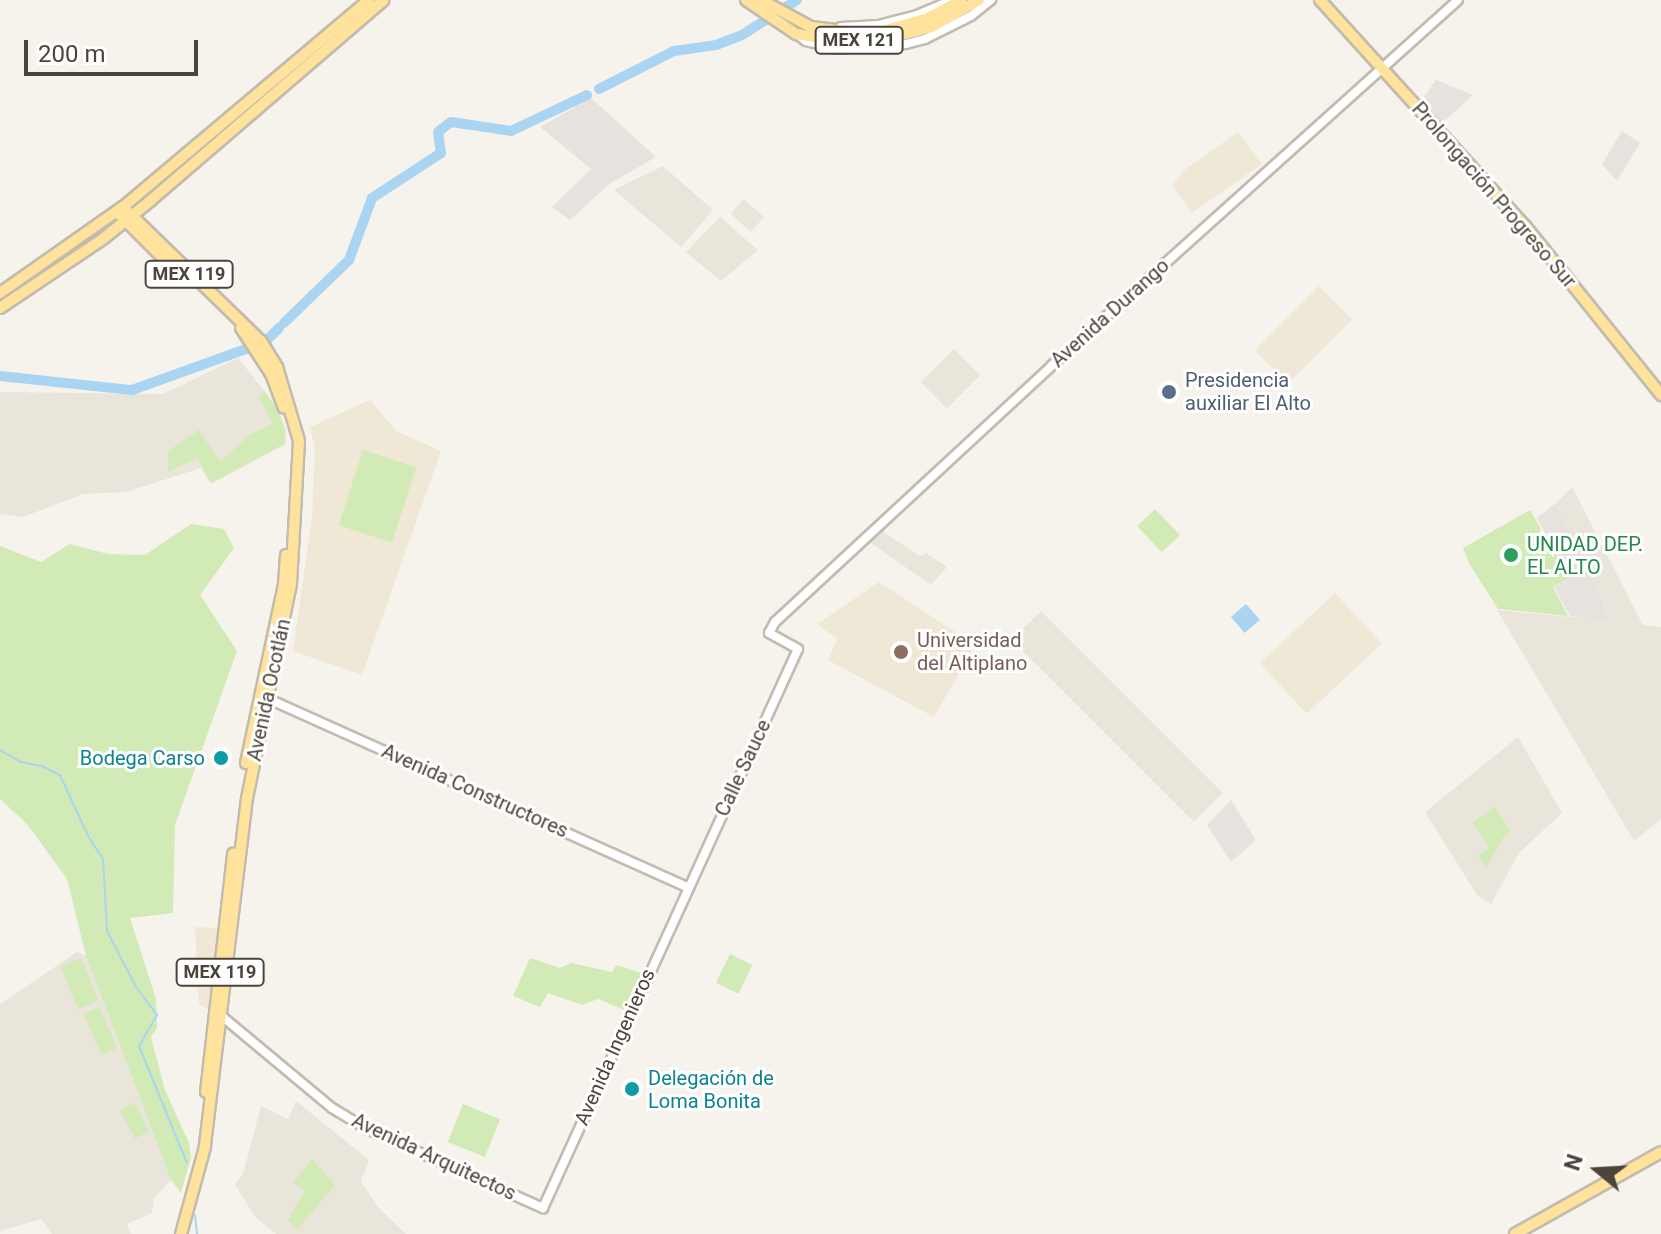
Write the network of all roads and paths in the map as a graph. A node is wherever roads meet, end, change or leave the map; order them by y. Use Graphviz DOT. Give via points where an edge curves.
graph roads {
  1 [pos="369,0"];
  2 [pos="384,0"];
  3 [pos="746,0"];
  4 [pos="952,0"];
  5 [pos="962,0"];
  6 [pos="979,0"];
  7 [pos="991,0"];
  8 [pos="1320,0"];
  9 [pos="1458,0"];
  10 [pos="761,4"];
  11 [pos="930,23"];
  12 [pos="795,26"];
  13 [pos="1382,69"];
  14 [pos="235,111"];
  15 [pos="245,122"];
  16 [pos="150,201"];
  17 [pos="124,214"];
  18 [pos="140,231"];
  19 [pos="104,238"];
  20 [pos="0,293"];
  21 [pos="0,308"];
  22 [pos="1661,395"];
  23 [pos="798,649"];
  24 [pos="264,697"];
  25 [pos="689,888"];
  26 [pos="219,1014"];
  27 [pos="1661,1152"];
  28 [pos="543,1208"];
  29 [pos="175,1234"];
  30 [pos="181,1234"];
  31 [pos="1515,1234"];
  1 -- 14 [label="main road"];
  2 -- 15 [label="main road"];
  3 -- 10 [label="main road, MEX 121"];
  4 -- 12 [label="street" via="878,25"];
  5 -- 11 [label="main road, MEX 121"];
  6 -- 11 [label="main road, MEX 121"];
  7 -- 12 [label="street" via="971,16 906,44 837,49 806,41"];
  8 -- 13 [label="main road, Prolongación Progreso Sur"];
  9 -- 13 [label="street, Avenida Durango"];
  10 -- 12 [label="main road, MEX 121"];
  11 -- 12 [label="main road, MEX 121" via="872,33"];
  13 -- 22 [label="main road, Prolongación Progreso Sur" via="1516,217"];
  13 -- 23 [label="street, Avenida Durango" via="788,607 769,633"];
  14 -- 15 [label="main road"];
  14 -- 17 [label="main road"];
  15 -- 16 [label="main road"];
  16 -- 17 [label="main road"];
  16 -- 18 [label="main road"];
  17 -- 18 [label="main road, Avenida Ocotlán / MEX 119"];
  17 -- 19 [label="main road"];
  17 -- 20 [label="main road"];
  18 -- 19 [label="main road"];
  18 -- 24 [label="main road, Avenida Ocotlán / MEX 119" via="255,340 287,415 293,479 284,584"];
  19 -- 21 [label="main road"];
  23 -- 25 [label="street, Calle Sauce"];
  24 -- 25 [label="street, Avenida Constructores"];
  24 -- 26 [label="main road, Avenida Ocotlán / MEX 119"];
  25 -- 28 [label="street, Avenida Ingenieros"];
  26 -- 28 [label="street, Avenida Arquitectos" via="332,1108 367,1129"];
  26 -- 29 [label="main road, Avenida Ocotlán / MEX 119" via="199,1143"];
  26 -- 30 [label="main road, Avenida Ocotlán / MEX 119" via="205,1147"];
  27 -- 31 [label="main road"];
}
